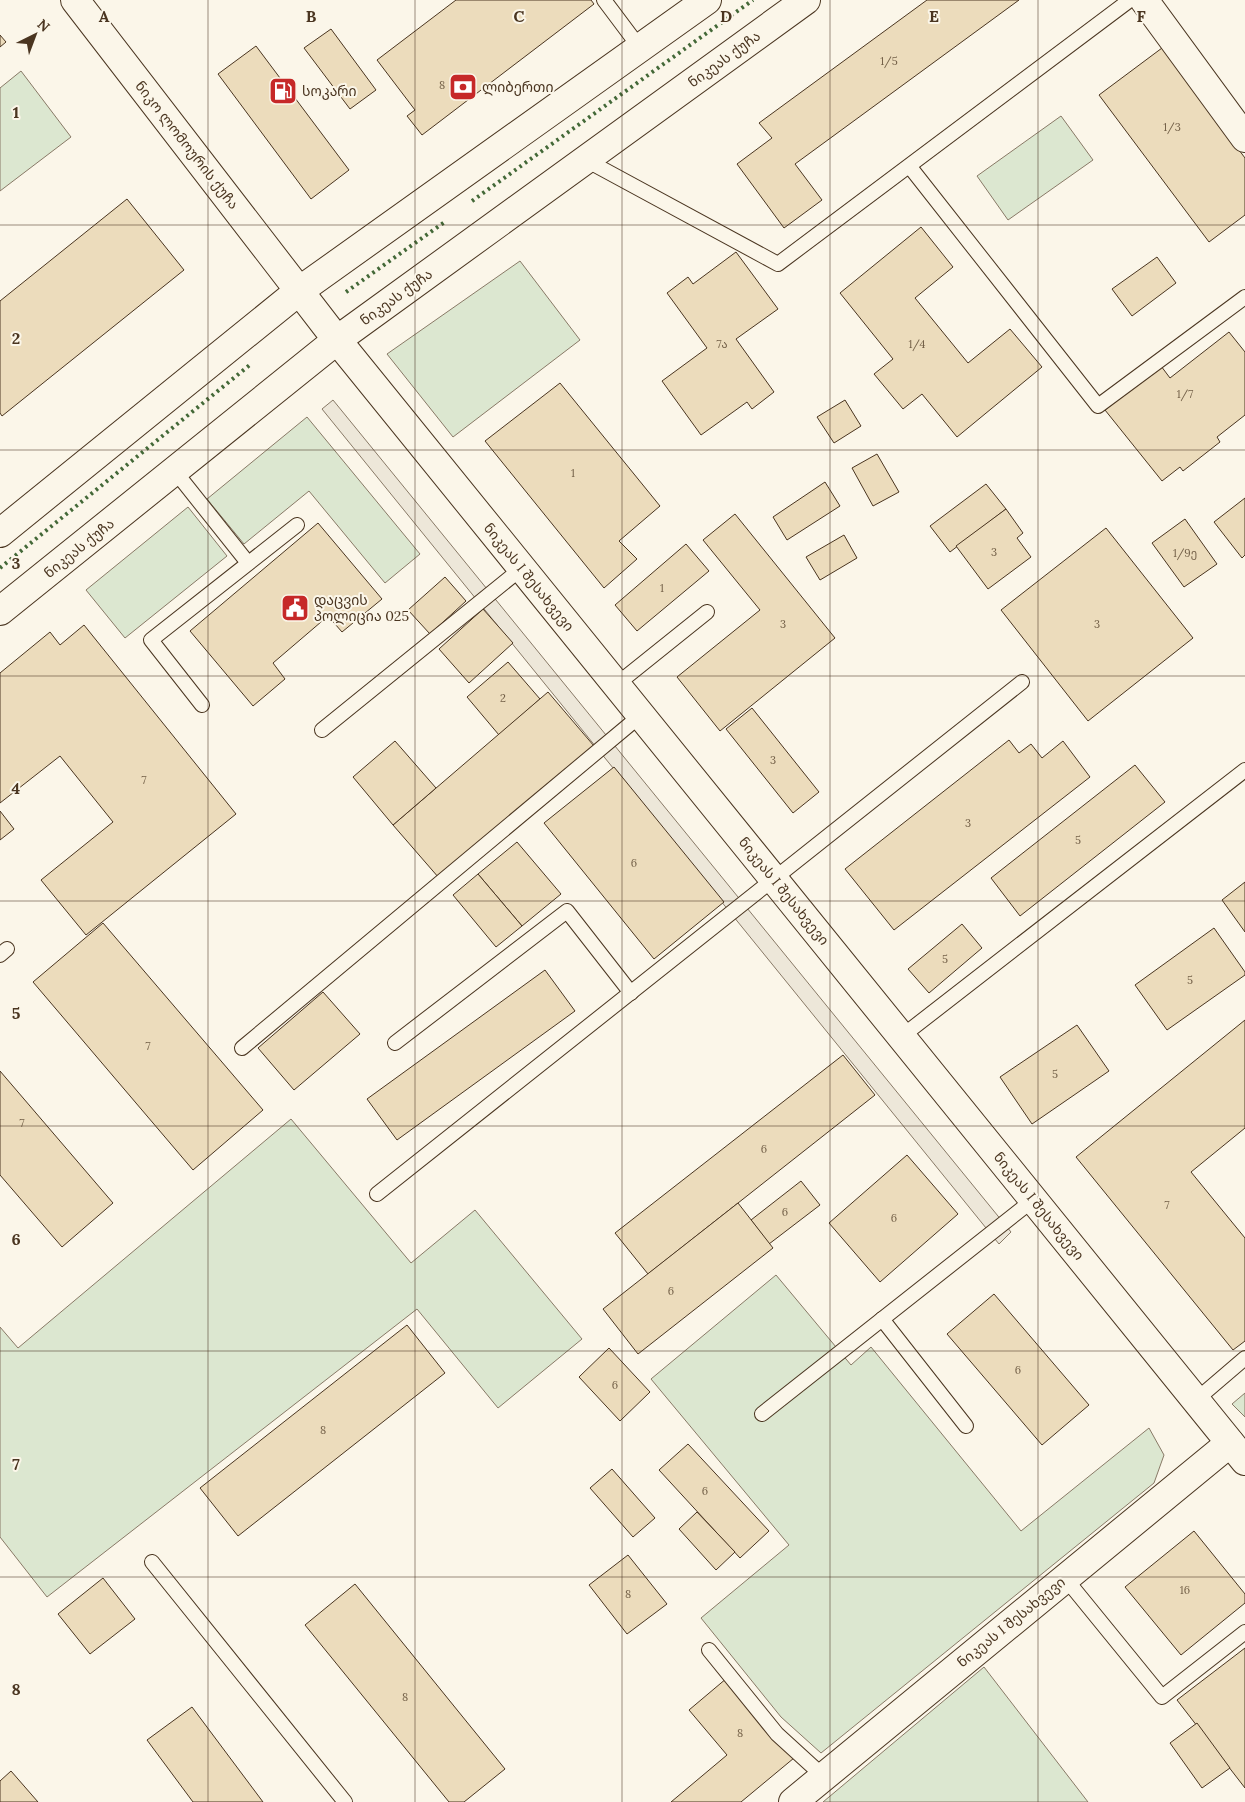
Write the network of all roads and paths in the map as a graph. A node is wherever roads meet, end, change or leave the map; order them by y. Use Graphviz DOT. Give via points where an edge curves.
graph roads {
  1 [pos="75,0"];
  2 [pos="604,0"];
  3 [pos="706,0"];
  4 [pos="806,0"];
  5 [pos="1130,0"];
  6 [pos="1144,0"];
  7 [pos="640,48"];
  8 [pos="1245,138"];
  9 [pos="586,160"];
  10 [pos="910,167"];
  11 [pos="299,291"];
  12 [pos="1245,297"];
  13 [pos="337,340"];
  14 [pos="174,470"];
  15 [pos="297,525"];
  16 [pos="0,533"];
  17 [pos="248,563"];
  18 [pos="522,568"];
  19 [pos="0,611"];
  20 [pos="707,612"];
  21 [pos="1022,682"];
  22 [pos="616,685"];
  23 [pos="202,706"];
  24 [pos="641,715"];
  25 [pos="322,730"];
  26 [pos="1245,770"];
  27 [pos="774,879"];
  28 [pos="630,993"];
  29 [pos="901,1037"];
  30 [pos="395,1043"];
  31 [pos="242,1048"];
  32 [pos="377,1194"];
  33 [pos="1033,1200"];
  34 [pos="882,1319"];
  35 [pos="1245,1358"];
  36 [pos="1196,1400"];
  37 [pos="762,1414"];
  38 [pos="966,1426"];
  39 [pos="1238,1452"];
  40 [pos="152,1562"];
  41 [pos="1065,1578"];
  42 [pos="1245,1632"];
  43 [pos="708,1650"];
  44 [pos="823,1776"];
  45 [pos="345,1802"];
  46 [pos="792,1802"];
  1 -- 11 [label="street, ნიკო ლომოურის ქუჩა"];
  2 -- 7 [label="lane"];
  3 -- 7 [label="street"];
  4 -- 9 [label="street, ნიკეას ქუჩა"];
  5 -- 10 [label="lane"];
  6 -- 8 [label="street"];
  7 -- 11 [label="street"];
  9 -- 10 [label="lane" via="778,264"];
  9 -- 13 [label="street, ნიკეას ქუჩა"];
  10 -- 12 [label="lane" via="1098,406"];
  11 -- 13 [label="street, ნიკო ლომოურის ქუჩა"];
  11 -- 16 [label="street"];
  13 -- 14 [label="street, ნიკეას ქუჩა"];
  13 -- 18 [label="street, ნიკეას I შესახვევი"];
  14 -- 17 [label="lane"];
  14 -- 19 [label="street, ნიკეას ქუჩა"];
  15 -- 17 [label="lane"];
  17 -- 23 [label="lane" via="150,640"];
  18 -- 22 [label="street, ნიკეას I შესახვევი"];
  18 -- 25 [label="lane"];
  20 -- 22 [label="lane"];
  21 -- 27 [label="lane"];
  22 -- 24 [label="street, ნიკეას I შესახვევი"];
  24 -- 27 [label="street, ნიკეას I შესახვევი"];
  24 -- 31 [label="lane"];
  26 -- 29 [label="lane"];
  27 -- 28 [label="lane"];
  27 -- 29 [label="street, ნიკეას I შესახვევი"];
  28 -- 30 [label="lane" via="567,911"];
  28 -- 32 [label="lane"];
  29 -- 33 [label="street, ნიკეას I შესახვევი"];
  33 -- 34 [label="lane"];
  33 -- 36 [label="street, ნიკეას I შესახვევი"];
  34 -- 37 [label="lane"];
  34 -- 38 [label="lane"];
  35 -- 36 [label="lane"];
  36 -- 39 [label="street, ნიკეას I შესახვევი"];
  39 -- 41 [label="street, ნიკეას I შესახვევი"];
  40 -- 45 [label="lane"];
  41 -- 42 [label="lane" via="1162,1697"];
  41 -- 44 [label="street, ნიკეას I შესახვევი"];
  43 -- 44 [label="lane" via="777,1734"];
  44 -- 46 [label="street, ნიკეას I შესახვევი"];
}
